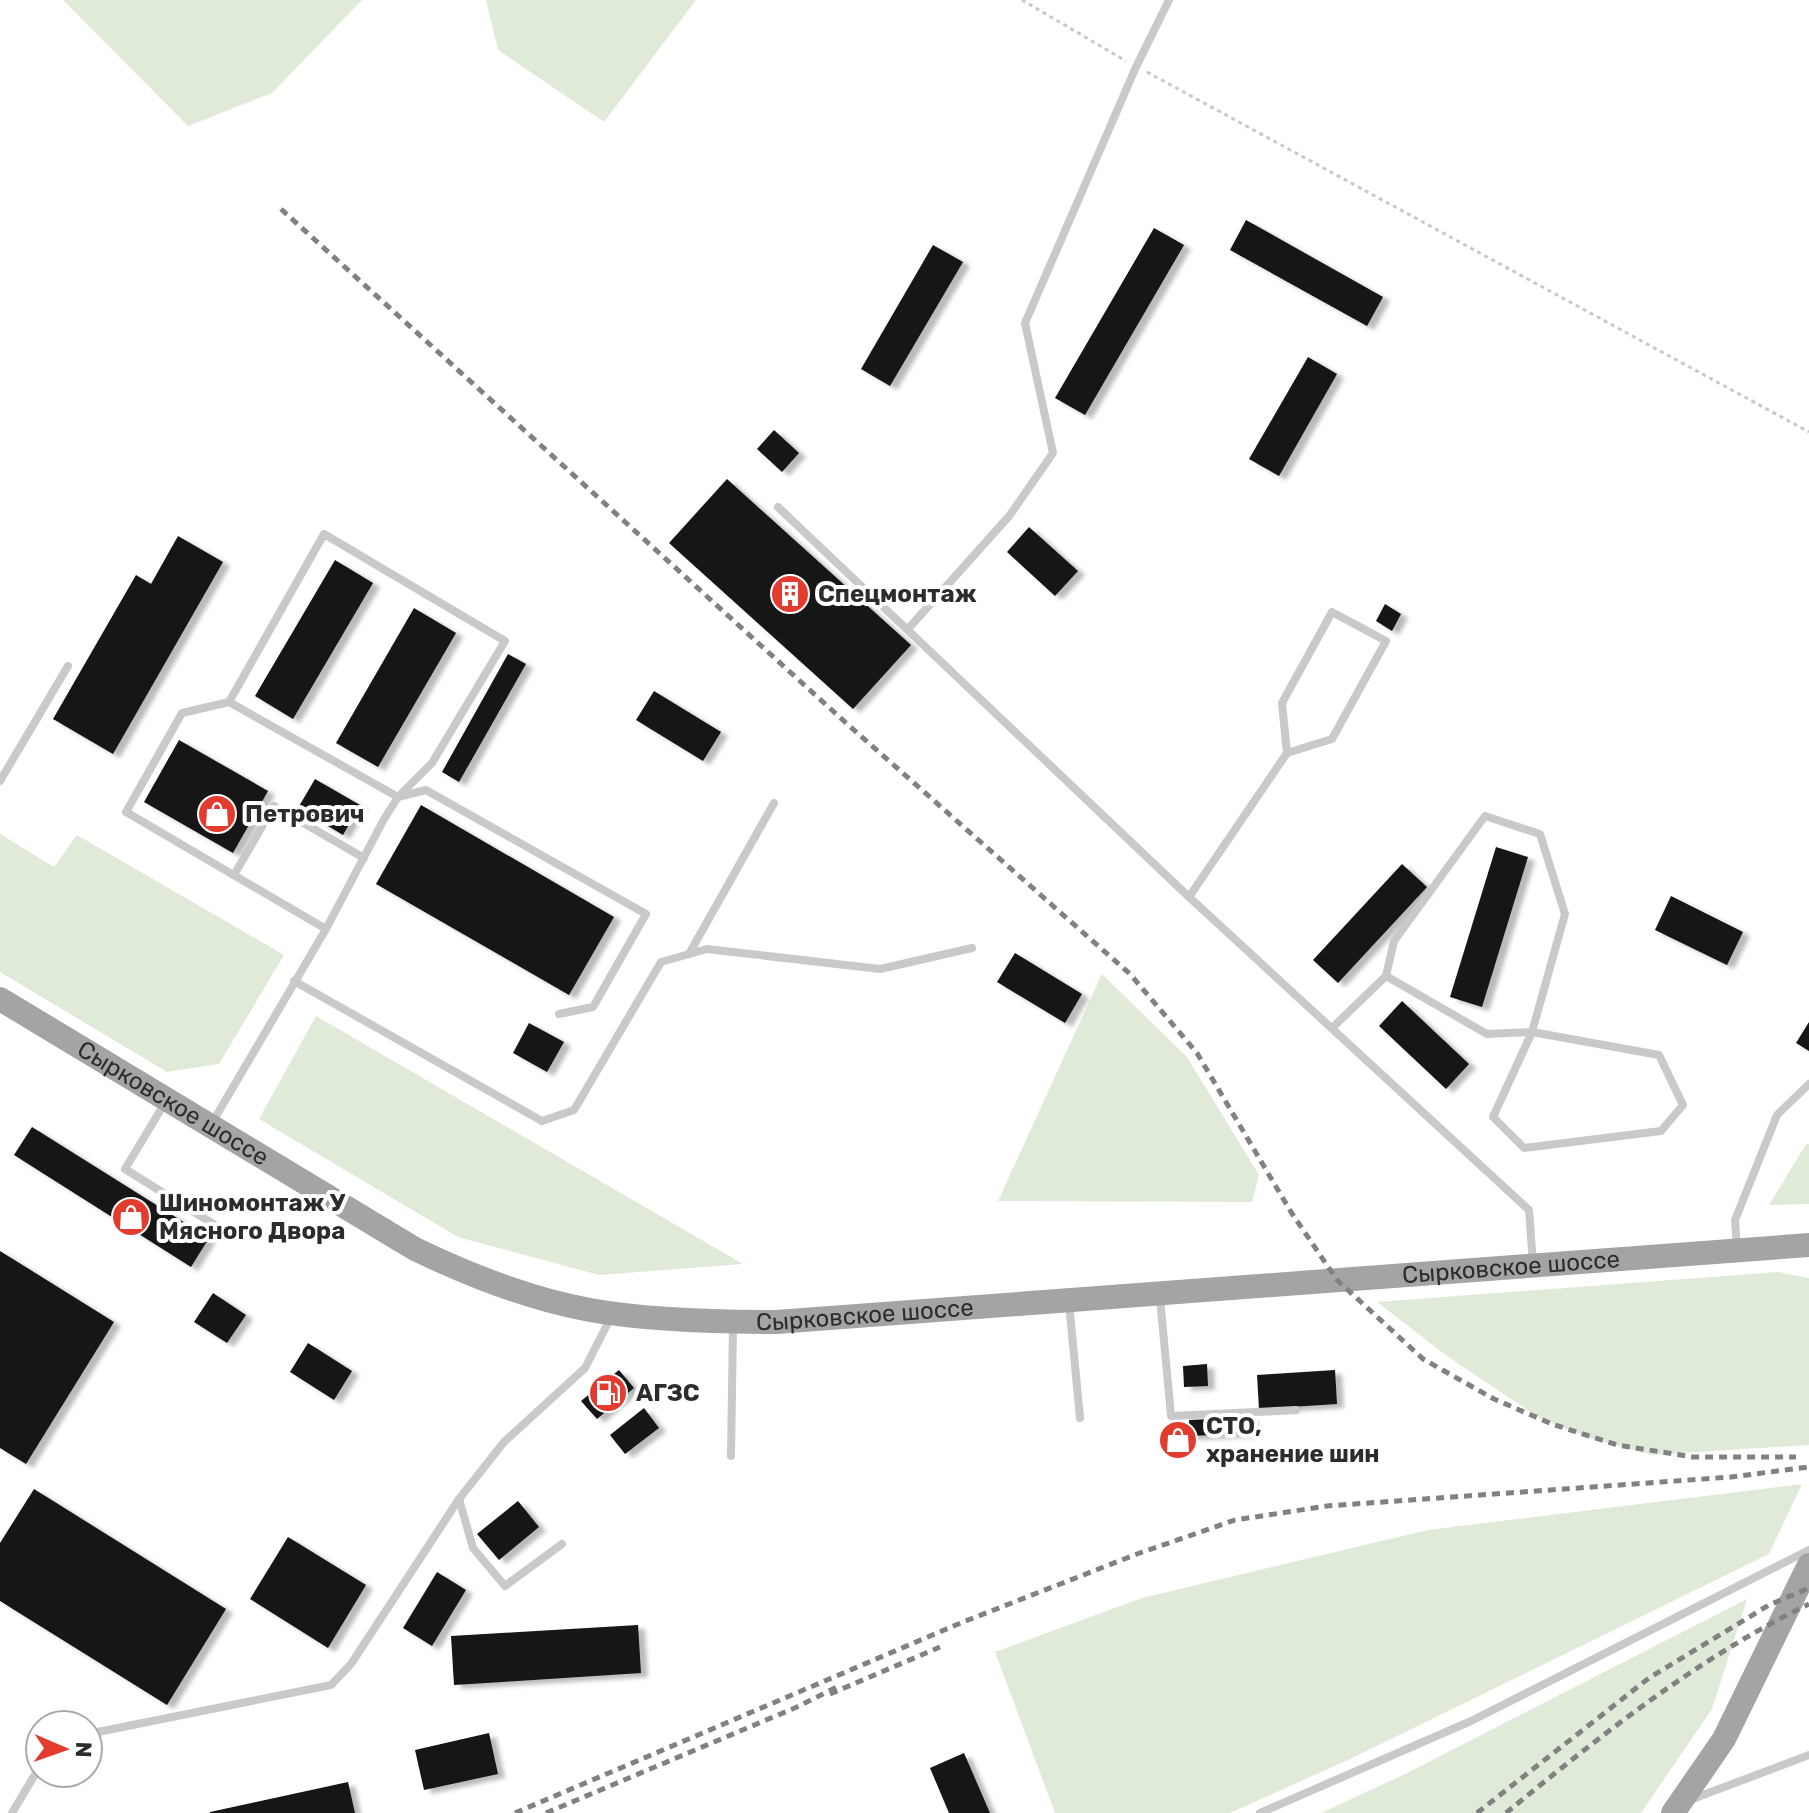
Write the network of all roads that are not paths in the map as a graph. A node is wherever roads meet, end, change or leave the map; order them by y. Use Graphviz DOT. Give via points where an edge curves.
graph roads {
  1 [pos="1169,0"];
  2 [pos="778,507"];
  3 [pos="908,629"];
  4 [pos="68,666"];
  5 [pos="229,702"];
  6 [pos="1287,753"];
  7 [pos="0,781"];
  8 [pos="398,797"];
  9 [pos="774,803"];
  10 [pos="364,858"];
  11 [pos="234,875"];
  12 [pos="1189,897"];
  13 [pos="326,929"];
  14 [pos="972,948"];
  15 [pos="689,954"];
  16 [pos="1386,976"];
  17 [pos="294,981"];
  18 [pos="0,999"];
  19 [pos="559,1014"];
  20 [pos="1332,1028"];
  21 [pos="1532,1032"];
  22 [pos="1809,1084"];
  23 [pos="166,1100"];
  24 [pos="210,1127"];
  25 [pos="231,1235"];
  26 [pos="1802,1248"];
  27 [pos="1737,1250"];
  28 [pos="1533,1265"];
  29 [pos="1160,1295"];
  30 [pos="1069,1301"];
  31 [pos="613,1313"];
  32 [pos="733,1322"];
  33 [pos="1296,1410"];
  34 [pos="1080,1418"];
  35 [pos="731,1456"];
  36 [pos="459,1499"];
  37 [pos="562,1544"];
  38 [pos="1809,1550"];
  39 [pos="1809,1565"];
  40 [pos="104,1731"];
  41 [pos="1809,1755"];
  42 [pos="26,1789"];
  43 [pos="1677,1808"];
  44 [pos="12,1813"];
  45 [pos="1260,1813"];
  1 -- 3 [label="lane" via="1025,323 1053,453 1010,515"];
  2 -- 3 [label="lane"];
  3 -- 12 [label="lane"];
  4 -- 7 [label="lane"];
  5 -- 8 [label="lane"];
  5 -- 8 [label="lane" via="324,534 505,641 432,763"];
  5 -- 11 [label="lane" via="182,713 126,812"];
  6 -- 6 [label="lane" via="1282,703 1332,612 1386,641 1332,739"];
  6 -- 12 [label="lane"];
  8 -- 10 [label="lane"];
  8 -- 19 [label="lane" via="426,790 646,914 593,1007"];
  9 -- 15 [label="lane"];
  10 -- 11 [label="lane" via="274,806"];
  10 -- 13 [label="lane"];
  11 -- 13 [label="lane"];
  12 -- 20 [label="lane"];
  13 -- 17 [label="lane"];
  14 -- 15 [label="lane" via="880,969 707,949"];
  15 -- 17 [label="lane" via="661,962 574,1110 542,1121"];
  16 -- 20 [label="lane"];
  16 -- 21 [label="lane" via="1487,1034"];
  16 -- 21 [label="lane" via="1394,941 1485,816 1540,834 1565,914"];
  17 -- 24 [label="lane"];
  18 -- 23 [label="main road, Сырковское шоссе"];
  20 -- 28 [label="lane" via="1529,1210"];
  21 -- 21 [label="lane" via="1659,1055 1683,1105 1661,1131 1524,1148 1493,1117"];
  22 -- 27 [label="lane" via="1777,1115 1735,1220"];
  23 -- 24 [label="main road, Сырковское шоссе"];
  23 -- 25 [label="lane" via="125,1169"];
  24 -- 31 [label="main road, Сырковское шоссе" via="415,1249 466,1273 547,1300"];
  26 -- 27 [label="main road, Сырковское шоссе"];
  27 -- 28 [label="main road, Сырковское шоссе"];
  28 -- 29 [label="main road, Сырковское шоссе"];
  29 -- 30 [label="main road, Сырковское шоссе"];
  29 -- 33 [label="lane" via="1171,1416"];
  30 -- 32 [label="main road, Сырковское шоссе"];
  30 -- 34 [label="lane"];
  31 -- 32 [label="main road, Сырковское шоссе"];
  31 -- 36 [label="lane" via="585,1368 504,1442"];
  32 -- 35 [label="lane"];
  36 -- 37 [label="lane" via="473,1548 505,1586"];
  36 -- 40 [label="lane" via="351,1664 331,1685"];
  38 -- 45 [label="lane" via="1471,1721"];
  39 -- 43 [label="main road" via="1724,1739"];
  41 -- 43 [label="lane"];
  42 -- 44 [label="lane"];
}
